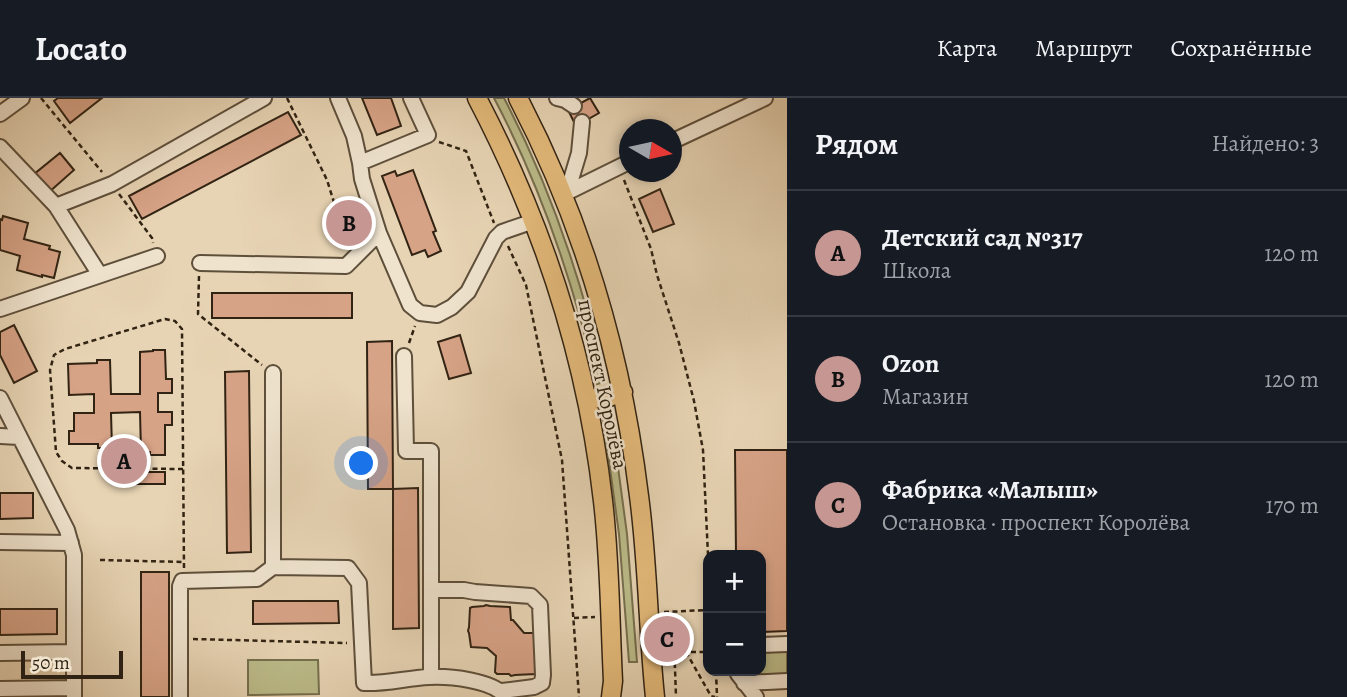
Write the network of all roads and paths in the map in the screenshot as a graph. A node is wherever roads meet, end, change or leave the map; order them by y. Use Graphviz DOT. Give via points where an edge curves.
graph roads {
  1 [pos="22,98"];
  2 [pos="264,98"];
  3 [pos="287,98"];
  4 [pos="338,98"];
  5 [pos="411,98"];
  6 [pos="477,98"];
  7 [pos="517,98"];
  8 [pos="558,98"];
  9 [pos="765,98"];
  10 [pos="574,106"];
  11 [pos="0,114"];
  12 [pos="582,122"];
  13 [pos="428,135"];
  14 [pos="682,137"];
  15 [pos="0,147"];
  16 [pos="360,163"];
  17 [pos="619,167"];
  18 [pos="630,182"];
  19 [pos="565,194"];
  20 [pos="56,206"];
  21 [pos="534,221"];
  22 [pos="379,233"];
  23 [pos="499,235"];
  24 [pos="156,256"];
  25 [pos="353,260"];
  26 [pos="200,263"];
  27 [pos="100,275"];
  28 [pos="0,309"];
  29 [pos="420,313"];
  30 [pos="404,356"];
  31 [pos="273,373"];
  32 [pos="623,392"];
  33 [pos="0,398"];
  34 [pos="587,398"];
  35 [pos="0,436"];
  36 [pos="19,437"];
  37 [pos="183,469"];
  38 [pos="0,542"];
  39 [pos="71,543"];
  40 [pos="708,550"];
  41 [pos="100,560"];
  42 [pos="184,562"];
  43 [pos="273,567"];
  44 [pos="184,581"];
  45 [pos="431,590"];
  46 [pos="673,612"];
  47 [pos="180,639"];
  48 [pos="361,644"];
  49 [pos="787,644"];
  50 [pos="766,645"];
  51 [pos="74,652"];
  52 [pos="674,652"];
  53 [pos="686,652"];
  54 [pos="703,652"];
  55 [pos="0,653"];
  56 [pos="431,676"];
  57 [pos="716,676"];
  58 [pos="741,677"];
  59 [pos="787,681"];
  60 [pos="0,690"];
  61 [pos="376,690"];
  62 [pos="74,692"];
  63 [pos="504,694"];
  64 [pos="180,697"];
  65 [pos="579,697"];
  66 [pos="611,697"];
  67 [pos="655,697"];
  68 [pos="676,697"];
  69 [pos="716,697"];
  70 [pos="756,697"];
  1 -- 11 [label="street"];
  2 -- 20 [label="street" via="112,184"];
  3 -- 25 [label="path" via="327,180"];
  4 -- 16 [label="street"];
  5 -- 13 [label="street"];
  6 -- 21 [label="main road, проспект Королёва"];
  7 -- 19 [label="main road, проспект Королёва"];
  8 -- 10 [label="street"];
  9 -- 14 [label="street"];
  12 -- 19 [label="street" via="579,152"];
  13 -- 16 [label="street"];
  13 -- 23 [label="path" via="466,151"];
  15 -- 20 [label="street"];
  16 -- 22 [label="street"];
  17 -- 19 [label="street"];
  18 -- 40 [label="path" via="694,401 703,450"];
  19 -- 32 [label="main road, проспект Королёва"];
  20 -- 27 [label="street"];
  21 -- 23 [label="street"];
  21 -- 34 [label="main road, проспект Королёва" via="565,311"];
  22 -- 25 [label="street"];
  22 -- 29 [label="street" via="410,305"];
  23 -- 29 [label="street" via="468,292 437,315"];
  23 -- 65 [label="path" via="526,285 562,460"];
  24 -- 27 [label="street"];
  25 -- 26 [label="street" via="346,266"];
  26 -- 31 [label="path" via="198,314"];
  27 -- 28 [label="street"];
  29 -- 30 [label="path"];
  30 -- 45 [label="street" via="406,451 431,451"];
  31 -- 43 [label="street"];
  32 -- 34 [label="main road"];
  32 -- 67 [label="main road, проспект Королёва" via="640,499"];
  33 -- 36 [label="street"];
  34 -- 66 [label="main road, проспект Королёва" via="608,551"];
  35 -- 36 [label="street"];
  36 -- 39 [label="street"];
  37 -- 37 [label="path" via="72,468 62,461 51,403 54,355 165,319 175,321 182,329"];
  37 -- 42 [label="path"];
  38 -- 39 [label="street"];
  39 -- 51 [label="street"];
  41 -- 42 [label="path"];
  42 -- 44 [label="path"];
  43 -- 44 [label="street" via="257,579"];
  43 -- 48 [label="street" via="348,568 359,583"];
  44 -- 47 [label="street" via="180,586"];
  45 -- 56 [label="street"];
  45 -- 63 [label="street" via="531,596 540,605 542,684"];
  46 -- 52 [label="path"];
  47 -- 48 [label="path"];
  47 -- 64 [label="street"];
  48 -- 61 [label="street" via="364,683"];
  49 -- 50 [label="street"];
  51 -- 55 [label="street"];
  51 -- 62 [label="street"];
  52 -- 53 [label="path"];
  52 -- 68 [label="path"];
  53 -- 54 [label="path"];
  53 -- 69 [label="path" via="711,696"];
  56 -- 61 [label="street"];
  56 -- 63 [label="street" via="478,681"];
  57 -- 69 [label="path"];
  58 -- 59 [label="street"];
  58 -- 70 [label="street"];
  60 -- 62 [label="street"];
}
